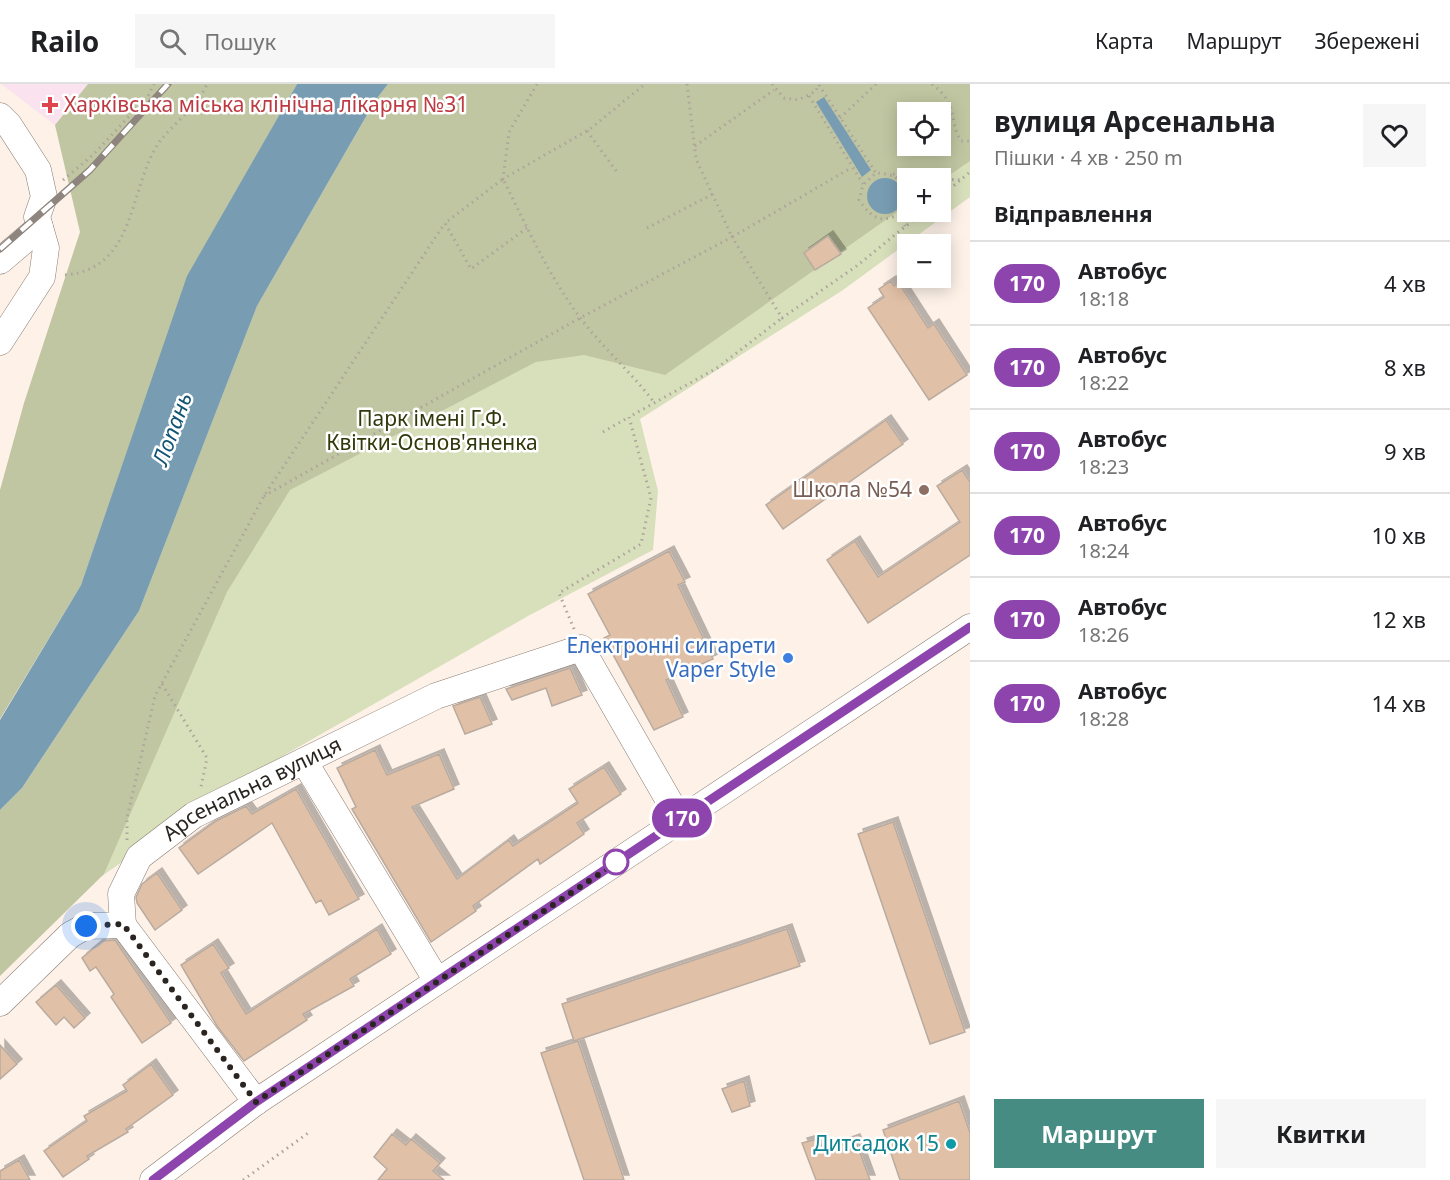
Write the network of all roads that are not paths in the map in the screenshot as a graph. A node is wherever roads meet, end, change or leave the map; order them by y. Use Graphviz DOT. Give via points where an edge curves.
graph roads {
  1 [pos="0,116"];
  2 [pos="41,231"];
  3 [pos="0,261"];
  4 [pos="0,342"];
  5 [pos="970,627"];
  6 [pos="304,760"];
  7 [pos="680,820"];
  8 [pos="123,924"];
  9 [pos="437,981"];
  10 [pos="0,1003"];
  11 [pos="256,1102"];
  12 [pos="153,1180"];
  1 -- 2 [label="street" via="38,170 44,197 37,218"];
  2 -- 3 [label="street"];
  2 -- 4 [label="street" via="46,248 42,276"];
  5 -- 7 [label="street"];
  6 -- 7 [label="street, Арсенальна вулиця" via="436,696 581,648"];
  6 -- 8 [label="street, Арсенальна вулиця" via="194,815 139,857 121,894"];
  6 -- 9 [label="street"];
  7 -- 9 [label="street"];
  8 -- 10 [label="street" via="86,926 70,935"];
  8 -- 11 [label="street"];
  9 -- 11 [label="street"];
  11 -- 12 [label="street"];
}
